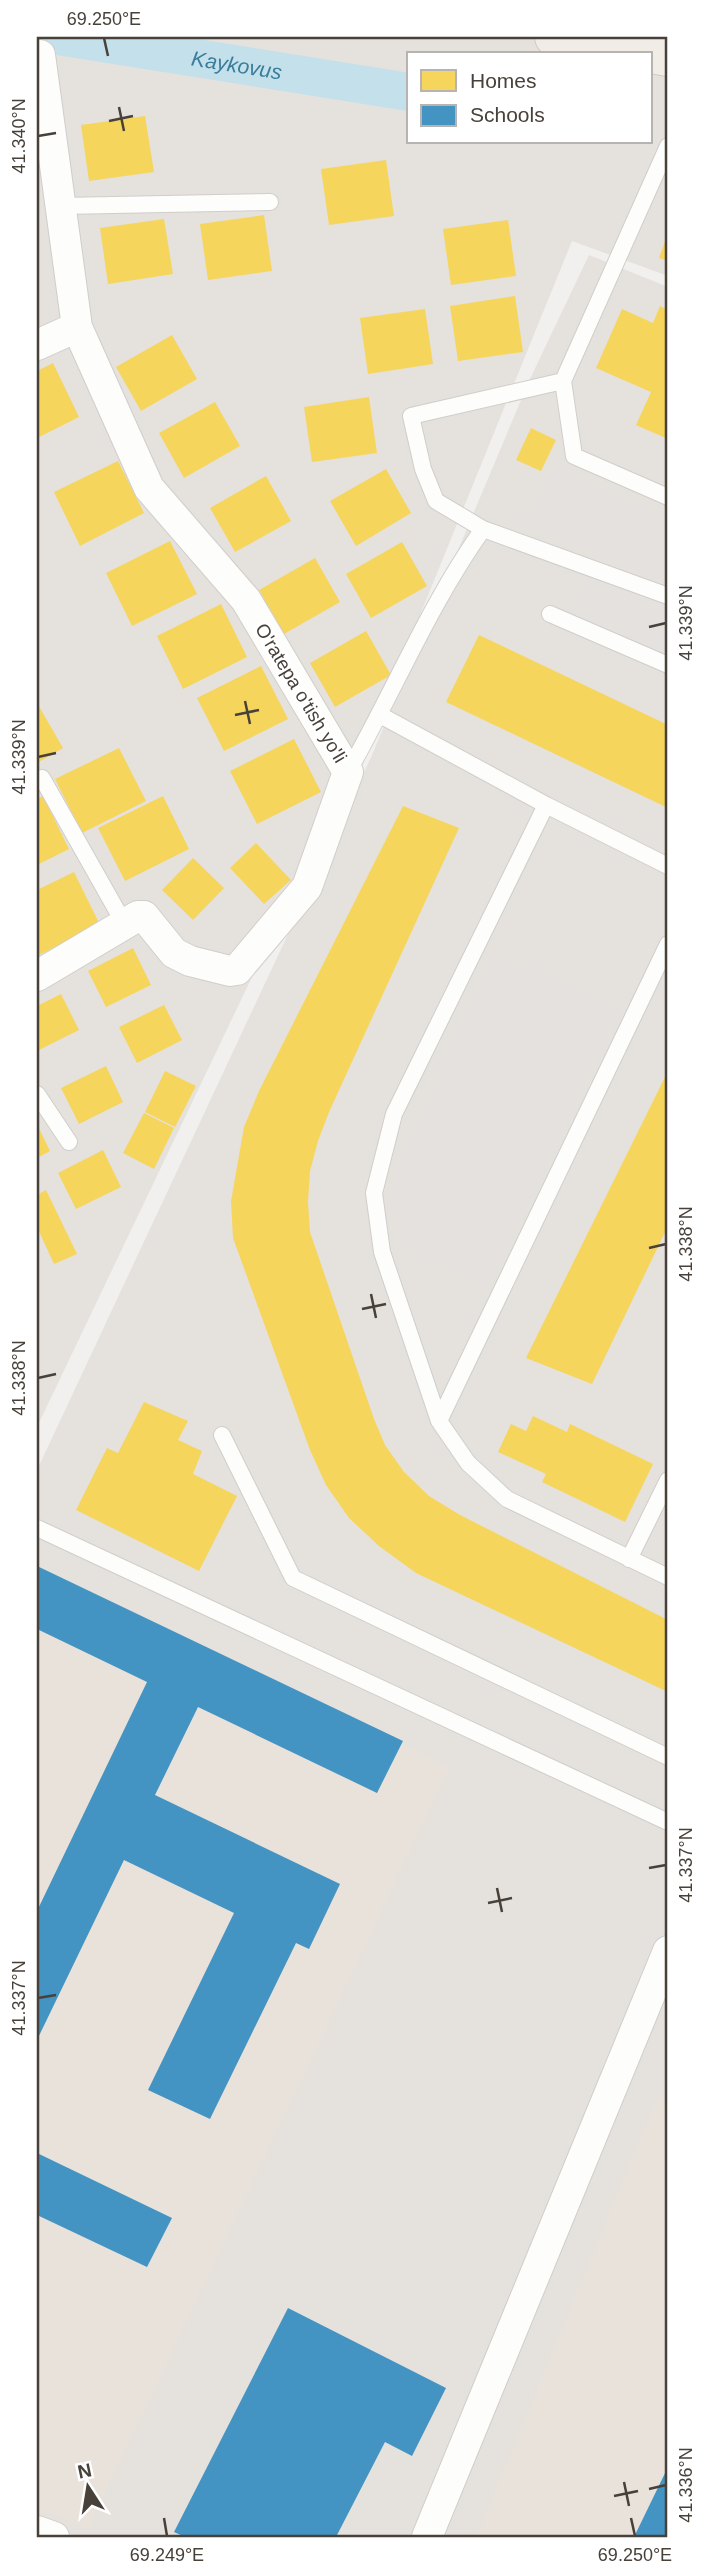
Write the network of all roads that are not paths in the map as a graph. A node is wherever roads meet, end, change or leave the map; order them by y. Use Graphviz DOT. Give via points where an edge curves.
graph roads {
  1 [pos="554,37"];
  2 [pos="640,52"];
  3 [pos="40,55"];
  4 [pos="668,146"];
  5 [pos="270,202"];
  6 [pos="61,206"];
  7 [pos="77,327"];
  8 [pos="37,345"];
  9 [pos="563,381"];
  10 [pos="668,497"];
  11 [pos="483,529"];
  12 [pos="668,596"];
  13 [pos="550,614"];
  14 [pos="668,665"];
  15 [pos="380,715"];
  16 [pos="348,772"];
  17 [pos="41,778"];
  18 [pos="546,805"];
  19 [pos="668,866"];
  20 [pos="125,925"];
  21 [pos="668,944"];
  22 [pos="37,976"];
  23 [pos="37,1094"];
  24 [pos="69,1142"];
  25 [pos="439,1421"];
  26 [pos="222,1435"];
  27 [pos="668,1480"];
  28 [pos="37,1528"];
  29 [pos="629,1559"];
  30 [pos="668,1577"];
  31 [pos="668,1757"];
  32 [pos="668,1822"];
  33 [pos="668,1951"];
  34 [pos="37,2531"];
  35 [pos="54,2537"];
  36 [pos="427,2537"];
  1 -- 2 [label="main road"];
  3 -- 6 [label="street, O'ratepa o'tish yo'li"];
  4 -- 9 [label="lane"];
  5 -- 6 [label="lane"];
  6 -- 7 [label="street, O'ratepa o'tish yo'li"];
  7 -- 8 [label="street"];
  7 -- 16 [label="street, O'ratepa o'tish yo'li" via="149,488 246,600"];
  9 -- 10 [label="lane" via="574,456"];
  9 -- 11 [label="lane" via="411,416 436,501"];
  11 -- 12 [label="lane"];
  11 -- 15 [label="lane" via="440,593"];
  13 -- 14 [label="lane"];
  15 -- 16 [label="lane"];
  15 -- 18 [label="lane"];
  16 -- 20 [label="street, O'ratepa o'tish yo'li" via="307,887 237,970 190,961 174,953 144,916"];
  17 -- 20 [label="lane"];
  18 -- 19 [label="lane"];
  18 -- 25 [label="lane" via="394,1114 374,1193 382,1252"];
  20 -- 22 [label="street"];
  21 -- 25 [label="lane"];
  23 -- 24 [label="lane"];
  25 -- 29 [label="lane" via="468,1463 507,1499"];
  26 -- 31 [label="lane" via="293,1578"];
  27 -- 29 [label="lane"];
  28 -- 32 [label="lane"];
  29 -- 30 [label="lane"];
  33 -- 36 [label="street"];
  34 -- 35 [label="street"];
}
